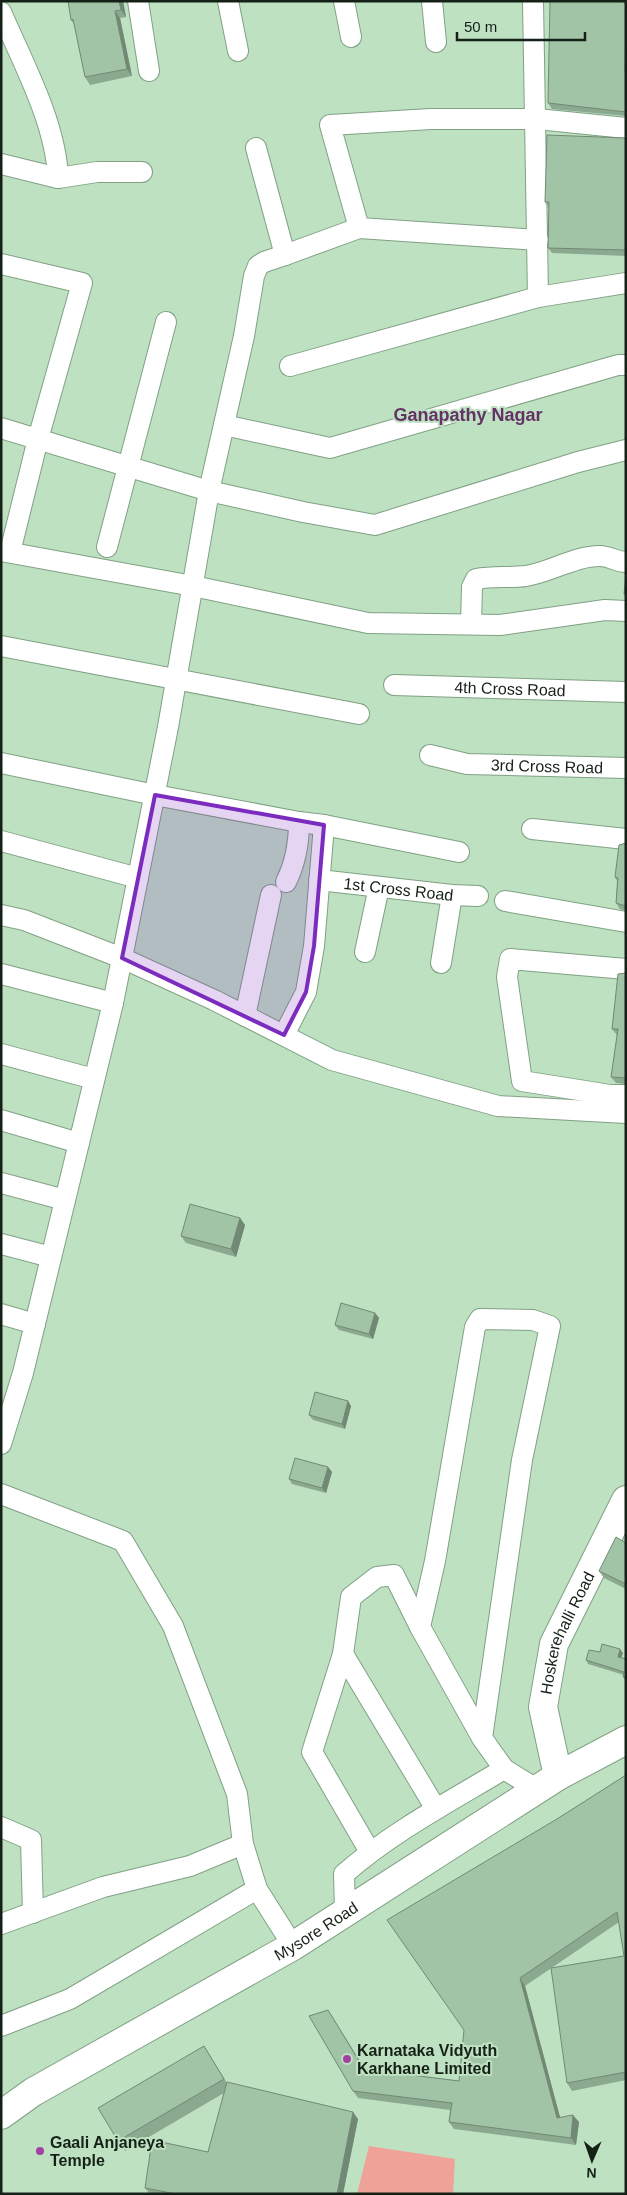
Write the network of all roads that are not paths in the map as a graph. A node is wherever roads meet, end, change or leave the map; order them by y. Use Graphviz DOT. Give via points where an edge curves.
graph roads {
  1 [pos="138,1"];
  2 [pos="228,1"];
  3 [pos="344,1"];
  4 [pos="432,1"];
  5 [pos="533,1"];
  6 [pos="1,12"];
  7 [pos="352,37"];
  8 [pos="436,42"];
  9 [pos="238,50"];
  10 [pos="149,71"];
  11 [pos="536,119"];
  12 [pos="626,128"];
  13 [pos="256,148"];
  14 [pos="1,164"];
  15 [pos="142,172"];
  16 [pos="58,178"];
  17 [pos="359,228"];
  18 [pos="538,240"];
  19 [pos="285,255"];
  20 [pos="1,264"];
  21 [pos="626,283"];
  22 [pos="538,297"];
  23 [pos="166,322"];
  24 [pos="626,365"];
  25 [pos="290,366"];
  26 [pos="224,425"];
  27 [pos="1,428"];
  28 [pos="38,439"];
  29 [pos="626,450"];
  30 [pos="127,466"];
  31 [pos="209,491"];
  32 [pos="107,547"];
  33 [pos="6,551"];
  34 [pos="626,562"];
  35 [pos="192,586"];
  36 [pos="626,612"];
  37 [pos="471,624"];
  38 [pos="1,646"];
  39 [pos="177,679"];
  40 [pos="394,684"];
  41 [pos="626,692"];
  42 [pos="359,714"];
  43 [pos="430,756"];
  44 [pos="1,763"];
  45 [pos="626,768"];
  46 [pos="155,795"];
  47 [pos="299,822"];
  48 [pos="324,825"];
  49 [pos="532,829"];
  50 [pos="626,839"];
  51 [pos="1,841"];
  52 [pos="459,852"];
  53 [pos="138,878"];
  54 [pos="319,880"];
  55 [pos="379,887"];
  56 [pos="452,895"];
  57 [pos="478,896"];
  58 [pos="505,901"];
  59 [pos="1,915"];
  60 [pos="626,922"];
  61 [pos="365,952"];
  62 [pos="122,958"];
  63 [pos="441,963"];
  64 [pos="626,968"];
  65 [pos="1,974"];
  66 [pos="113,1003"];
  67 [pos="245,1016"];
  68 [pos="284,1036"];
  69 [pos="1,1054"];
  70 [pos="94,1079"];
  71 [pos="626,1095"];
  72 [pos="626,1113"];
  73 [pos="1,1120"];
  74 [pos="79,1143"];
  75 [pos="1,1183"];
  76 [pos="65,1200"];
  77 [pos="1,1244"];
  78 [pos="51,1257"];
  79 [pos="1,1314"];
  80 [pos="35,1324"];
  81 [pos="7,1405"];
  82 [pos="1,1444"];
  83 [pos="1,1494"];
  84 [pos="626,1500"];
  85 [pos="420,1627"];
  86 [pos="343,1654"];
  87 [pos="482,1738"];
  88 [pos="626,1740"];
  89 [pos="504,1769"];
  90 [pos="548,1783"];
  91 [pos="436,1809"];
  92 [pos="1,1827"];
  93 [pos="242,1844"];
  94 [pos="370,1852"];
  95 [pos="256,1889"];
  96 [pos="346,1912"];
  97 [pos="33,1913"];
  98 [pos="1,1924"];
  99 [pos="293,1946"];
  100 [pos="1,2026"];
  101 [pos="1,2115"];
  1 -- 10 [label="street"];
  2 -- 9 [label="street"];
  3 -- 7 [label="street"];
  4 -- 8 [label="street"];
  5 -- 11 [label="street"];
  6 -- 16 [label="street" via="40,103 57,157"];
  11 -- 12 [label="street"];
  11 -- 17 [label="street" via="431,119 330,125"];
  11 -- 18 [label="street"];
  13 -- 19 [label="street"];
  14 -- 16 [label="street"];
  15 -- 16 [label="street" via="97,172"];
  17 -- 18 [label="street"];
  17 -- 19 [label="street"];
  18 -- 22 [label="street"];
  19 -- 26 [label="street" via="258,266 254,276"];
  20 -- 28 [label="street" via="82,282"];
  21 -- 22 [label="street"];
  22 -- 25 [label="street"];
  23 -- 30 [label="street"];
  24 -- 26 [label="street" via="330,448"];
  26 -- 31 [label="street"];
  27 -- 28 [label="street"];
  28 -- 30 [label="street"];
  28 -- 33 [label="street"];
  29 -- 31 [label="street" via="375,525"];
  30 -- 31 [label="street"];
  30 -- 32 [label="street"];
  31 -- 35 [label="street"];
  33 -- 35 [label="street"];
  34 -- 37 [label="street" via="602,556 585,557 535,574 476,579 472,588"];
  35 -- 37 [label="street" via="368,623"];
  35 -- 39 [label="street"];
  36 -- 37 [label="street" via="605,610 500,625"];
  38 -- 39 [label="street"];
  39 -- 42 [label="street"];
  39 -- 46 [label="street"];
  40 -- 41 [label="street, 4th Cross Road"];
  43 -- 45 [label="street, 3rd Cross Road" via="467,764"];
  44 -- 46 [label="street"];
  46 -- 47 [label="street"];
  46 -- 53 [label="street"];
  47 -- 48 [label="street"];
  47 -- 67 [label="street" via="295,863 279,888"];
  48 -- 52 [label="street"];
  48 -- 54 [label="street"];
  49 -- 50 [label="street"];
  51 -- 53 [label="street"];
  53 -- 62 [label="street"];
  54 -- 55 [label="street, 1st Cross Road"];
  54 -- 68 [label="street" via="314,946 306,992"];
  55 -- 56 [label="street, 1st Cross Road"];
  55 -- 61 [label="street"];
  56 -- 57 [label="street, 1st Cross Road"];
  56 -- 63 [label="street"];
  58 -- 60 [label="street"];
  59 -- 62 [label="street" via="24,920"];
  62 -- 66 [label="street"];
  62 -- 67 [label="street"];
  64 -- 71 [label="street" via="510,959 506,977 522,1081"];
  65 -- 66 [label="street"];
  66 -- 70 [label="street"];
  67 -- 68 [label="street"];
  68 -- 72 [label="street" via="332,1060 498,1106"];
  69 -- 70 [label="street"];
  70 -- 74 [label="street"];
  73 -- 74 [label="street"];
  74 -- 76 [label="street"];
  75 -- 76 [label="street"];
  76 -- 78 [label="street"];
  77 -- 78 [label="street"];
  78 -- 80 [label="street"];
  79 -- 80 [label="street"];
  80 -- 81 [label="street"];
  81 -- 82 [label="street"];
  83 -- 93 [label="street" via="123,1541 173,1626 236,1794"];
  84 -- 90 [label="main road, Hoskerehalli Road" via="554,1644 543,1707"];
  85 -- 86 [label="street" via="394,1575 377,1577 351,1597"];
  85 -- 87 [label="street"];
  85 -- 87 [label="street" via="435,1561 475,1327 480,1319 533,1320 550,1326 522,1460"];
  86 -- 91 [label="street"];
  86 -- 94 [label="street" via="312,1752"];
  87 -- 89 [label="street"];
  88 -- 90 [label="main road, Mysore Road"];
  89 -- 90 [label="street"];
  89 -- 91 [label="street"];
  90 -- 96 [label="main road, Mysore Road"];
  91 -- 94 [label="street"];
  92 -- 97 [label="street" via="32,1840"];
  93 -- 95 [label="street"];
  93 -- 97 [label="street" via="190,1866 103,1888"];
  94 -- 96 [label="street" via="344,1874"];
  95 -- 99 [label="street"];
  95 -- 100 [label="street" via="70,1999"];
  96 -- 99 [label="main road, Mysore Road"];
  97 -- 98 [label="street"];
  99 -- 101 [label="main road, Mysore Road" via="33,2092"];
}
